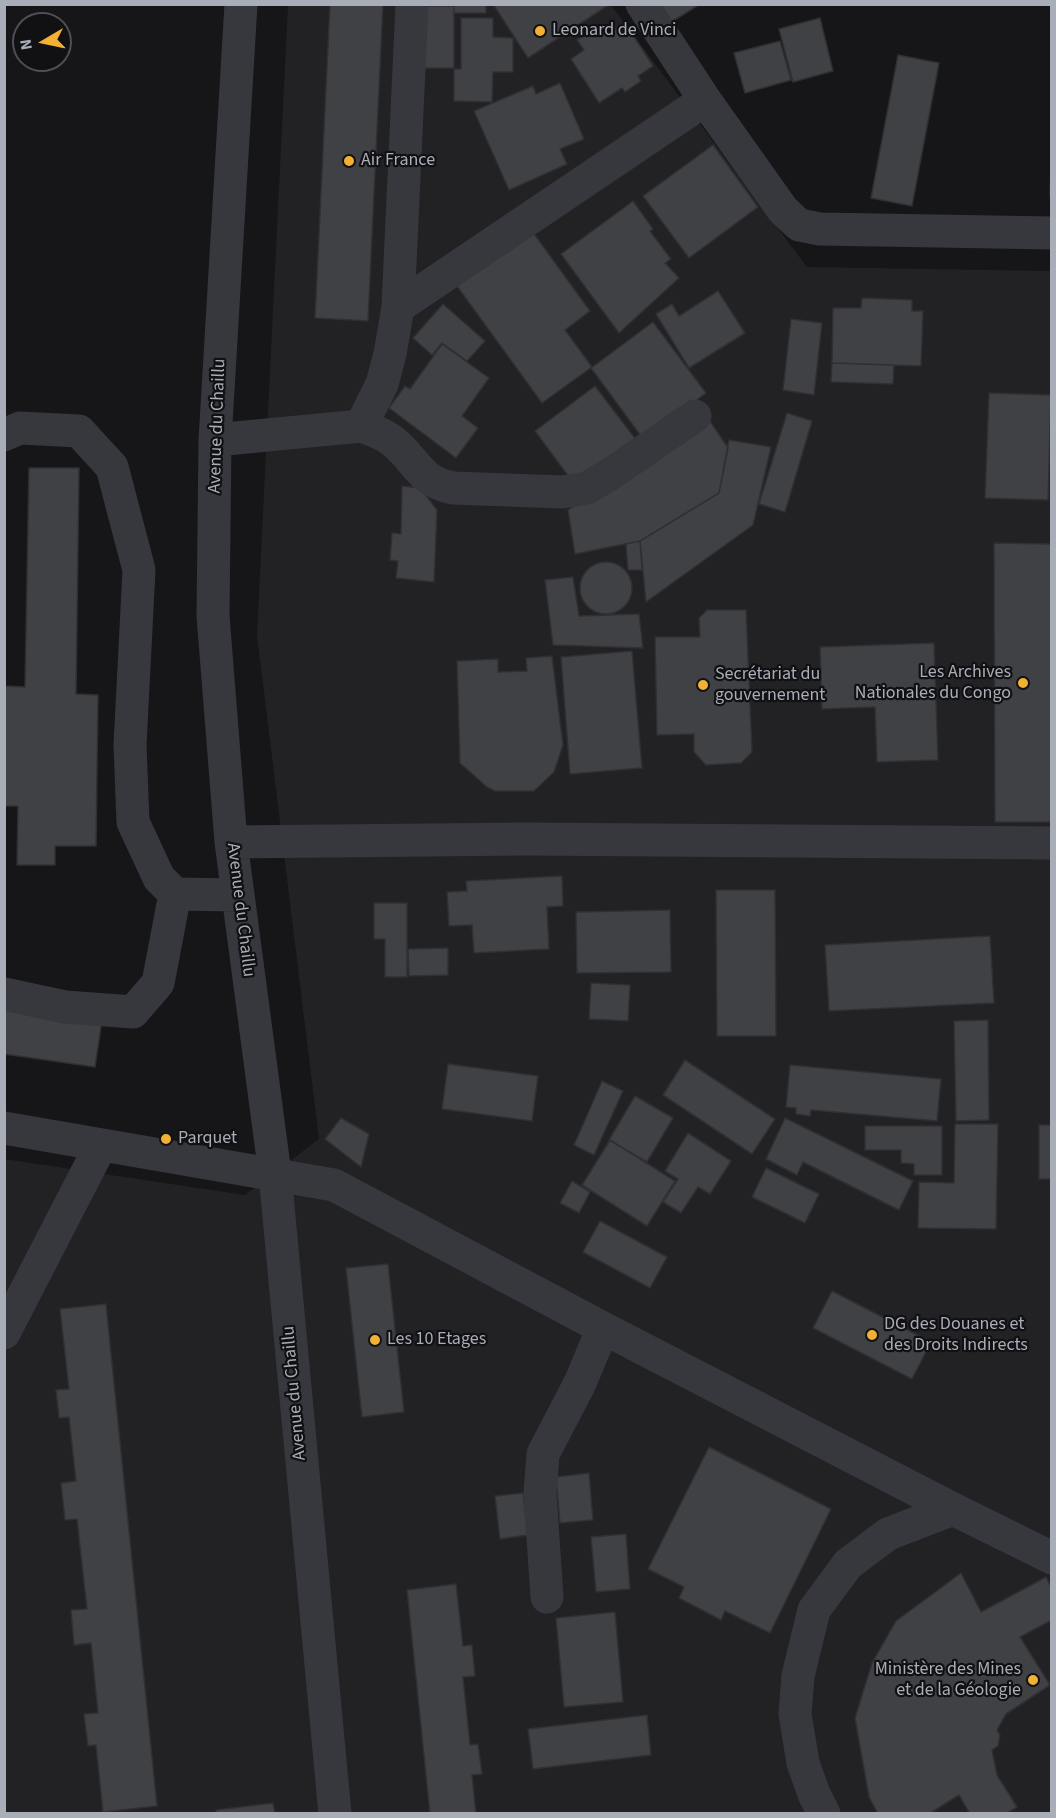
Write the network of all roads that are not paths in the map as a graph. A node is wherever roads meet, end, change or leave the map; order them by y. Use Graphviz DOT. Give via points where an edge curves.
graph roads {
  1 [pos="241,4"];
  2 [pos="412,4"];
  3 [pos="642,4"];
  4 [pos="705,100"];
  5 [pos="1052,233"];
  6 [pos="398,307"];
  7 [pos="695,416"];
  8 [pos="361,426"];
  9 [pos="4,435"];
  10 [pos="216,440"];
  11 [pos="231,842"];
  12 [pos="1052,843"];
  13 [pos="176,894"];
  14 [pos="238,895"];
  15 [pos="4,994"];
  16 [pos="4,1128"];
  17 [pos="101,1145"];
  18 [pos="275,1174"];
  19 [pos="603,1328"];
  20 [pos="4,1333"];
  21 [pos="953,1509"];
  22 [pos="1052,1558"];
  23 [pos="547,1597"];
  24 [pos="335,1814"];
  25 [pos="824,1814"];
  1 -- 10 [label="street, Avenue du Chaillu"];
  2 -- 6 [label="street"];
  3 -- 4 [label="street"];
  4 -- 5 [label="street" via="783,210 799,225 820,229"];
  4 -- 6 [label="street"];
  6 -- 8 [label="street" via="382,384"];
  7 -- 8 [label="street" via="587,488 562,492 438,485 422,475 393,441"];
  8 -- 10 [label="street"];
  9 -- 13 [label="street" via="20,428 79,431 112,467 139,570 130,745 133,822 159,878"];
  10 -- 11 [label="street, Avenue du Chaillu" via="213,616"];
  11 -- 12 [label="street" via="526,839"];
  11 -- 14 [label="street, Avenue du Chaillu"];
  13 -- 14 [label="street"];
  13 -- 15 [label="street" via="158,983 133,1012 65,1007"];
  14 -- 18 [label="street, Avenue du Chaillu"];
  16 -- 17 [label="street"];
  17 -- 18 [label="street"];
  17 -- 20 [label="street"];
  18 -- 19 [label="street" via="334,1185"];
  18 -- 24 [label="street, Avenue du Chaillu"];
  19 -- 21 [label="street"];
  19 -- 23 [label="street" via="543,1454 540,1494"];
  21 -- 22 [label="street"];
  21 -- 25 [label="street" via="888,1534 848,1564 814,1610 798,1676 795,1714 803,1763"];
}
